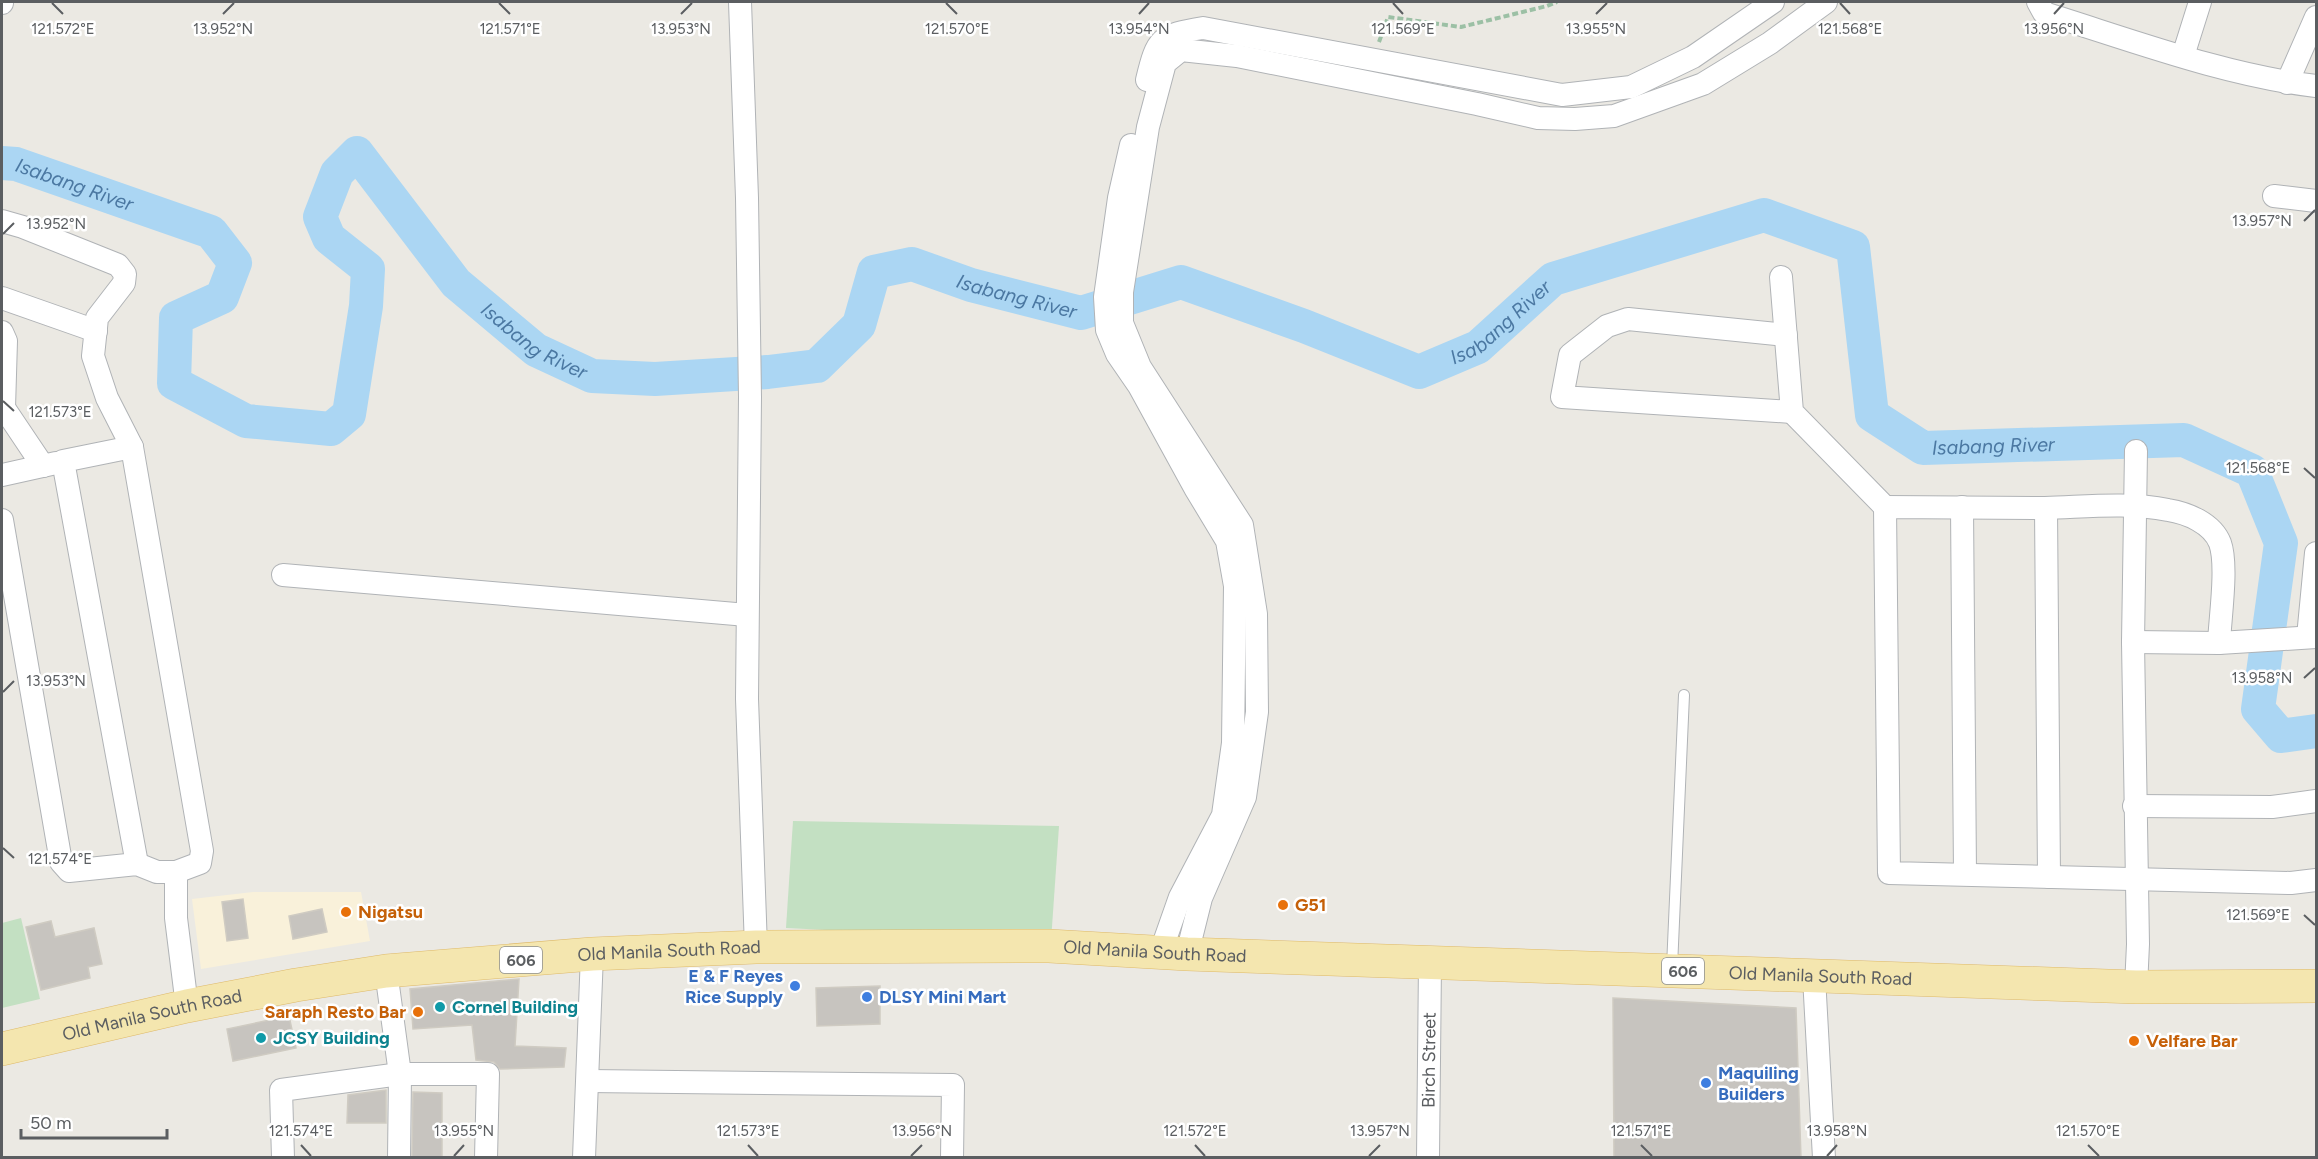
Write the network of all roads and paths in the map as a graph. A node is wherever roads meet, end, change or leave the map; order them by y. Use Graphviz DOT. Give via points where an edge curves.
graph roads {
  1 [pos="740,2"];
  2 [pos="1557,2"];
  3 [pos="1773,2"];
  4 [pos="1826,2"];
  5 [pos="2038,2"];
  6 [pos="2200,2"];
  7 [pos="2316,17"];
  8 [pos="1728,33"];
  9 [pos="2183,56"];
  10 [pos="1373,58"];
  11 [pos="1744,59"];
  12 [pos="1399,63"];
  13 [pos="2287,83"];
  14 [pos="1391,86"];
  15 [pos="2316,86"];
  16 [pos="2274,196"];
  17 [pos="2316,201"];
  18 [pos="2,222"];
  19 [pos="1781,277"];
  20 [pos="1113,294"];
  21 [pos="2,298"];
  22 [pos="96,330"];
  23 [pos="2,332"];
  24 [pos="1786,335"];
  25 [pos="3,410"];
  26 [pos="1792,412"];
  27 [pos="132,447"];
  28 [pos="2136,451"];
  29 [pos="53,464"];
  30 [pos="2,475"];
  31 [pos="2135,505"];
  32 [pos="1885,507"];
  33 [pos="1962,507"];
  34 [pos="2046,508"];
  35 [pos="2,520"];
  36 [pos="2316,553"];
  37 [pos="283,575"];
  38 [pos="747,615"];
  39 [pos="2312,637"];
  40 [pos="2133,642"];
  41 [pos="2227,642"];
  42 [pos="1684,695"];
  43 [pos="2316,801"];
  44 [pos="2134,806"];
  45 [pos="137,864"];
  46 [pos="176,872"];
  47 [pos="1965,874"];
  48 [pos="2049,878"];
  49 [pos="2137,880"];
  50 [pos="2316,880"];
  51 [pos="756,946"];
  52 [pos="1174,952"];
  53 [pos="592,954"];
  54 [pos="1430,963"];
  55 [pos="1671,970"];
  56 [pos="386,971"];
  57 [pos="1814,977"];
  58 [pos="2136,987"];
  59 [pos="2316,987"];
  60 [pos="187,1006"];
  61 [pos="2,1049"];
  62 [pos="400,1074"];
  63 [pos="588,1081"];
  64 [pos="283,1158"];
  65 [pos="399,1158"];
  66 [pos="486,1158"];
  67 [pos="584,1158"];
  68 [pos="952,1158"];
  69 [pos="1428,1158"];
  70 [pos="1824,1158"];
  1 -- 38 [label="street" via="750,397"];
  2 -- 10 [label="path" via="1461,27 1388,17"];
  3 -- 8 [label="street"];
  4 -- 11 [label="street"];
  5 -- 9 [label="street" via="2044,13"];
  6 -- 9 [label="street"];
  7 -- 13 [label="street"];
  8 -- 11 [label="street"];
  8 -- 12 [label="street" via="1693,57 1631,87 1562,95"];
  9 -- 13 [label="street"];
  10 -- 12 [label="street"];
  10 -- 20 [label="street" via="1203,27 1174,32 1154,49 1119,198"];
  11 -- 14 [label="street" via="1702,84 1614,116 1575,119 1538,118"];
  12 -- 14 [label="street"];
  13 -- 15 [label="street"];
  14 -- 20 [label="street" via="1237,56 1181,50 1165,63"];
  16 -- 17 [label="street"];
  18 -- 22 [label="street" via="118,265 125,274 124,283 97,318"];
  19 -- 24 [label="street"];
  20 -- 52 [label="street" via="1114,327 1242,525 1256,614 1257,712 1245,797"];
  21 -- 22 [label="street"];
  22 -- 27 [label="street" via="93,357 107,398"];
  23 -- 25 [label="street" via="6,341"];
  24 -- 26 [label="street"];
  24 -- 26 [label="street" via="1628,319 1607,326 1570,355 1562,397"];
  25 -- 29 [label="street"];
  26 -- 32 [label="street"];
  27 -- 29 [label="street"];
  27 -- 46 [label="street" via="201,851 200,863"];
  28 -- 31 [label="street"];
  29 -- 30 [label="street"];
  29 -- 45 [label="street"];
  31 -- 34 [label="street"];
  31 -- 40 [label="street"];
  31 -- 41 [label="street" via="2195,518 2219,542"];
  32 -- 33 [label="street"];
  32 -- 47 [label="street" via="1889,873"];
  33 -- 34 [label="street"];
  33 -- 47 [label="street"];
  34 -- 48 [label="street"];
  35 -- 45 [label="street" via="61,862 69,872"];
  36 -- 39 [label="street"];
  37 -- 38 [label="street"];
  38 -- 51 [label="street"];
  39 -- 41 [label="street"];
  40 -- 41 [label="street"];
  40 -- 44 [label="street"];
  42 -- 55 [label="lane"];
  43 -- 44 [label="street" via="2272,807"];
  44 -- 49 [label="street"];
  45 -- 46 [label="street" via="157,872"];
  46 -- 60 [label="street" via="176,918"];
  47 -- 48 [label="street"];
  48 -- 49 [label="street"];
  49 -- 50 [label="street"];
  49 -- 58 [label="street"];
  51 -- 52 [label="main road, Old Manila South Road / 606" via="1049,946"];
  51 -- 53 [label="main road, Old Manila South Road / 606"];
  52 -- 54 [label="main road, Old Manila South Road / 606"];
  53 -- 56 [label="main road, Old Manila South Road / 606"];
  53 -- 63 [label="street"];
  54 -- 55 [label="main road, Old Manila South Road / 606"];
  54 -- 69 [label="street, Birch Street"];
  55 -- 57 [label="main road, Old Manila South Road / 606"];
  56 -- 60 [label="main road, Old Manila South Road / 606"];
  56 -- 62 [label="street"];
  57 -- 58 [label="main road, Old Manila South Road / 606"];
  57 -- 70 [label="street"];
  58 -- 59 [label="main road, Old Manila South Road / 606"];
  60 -- 61 [label="main road, Old Manila South Road / 606"];
  62 -- 64 [label="street" via="281,1090"];
  62 -- 65 [label="street"];
  62 -- 66 [label="street" via="488,1074"];
  63 -- 67 [label="street"];
  63 -- 68 [label="street" via="953,1085"];
}
